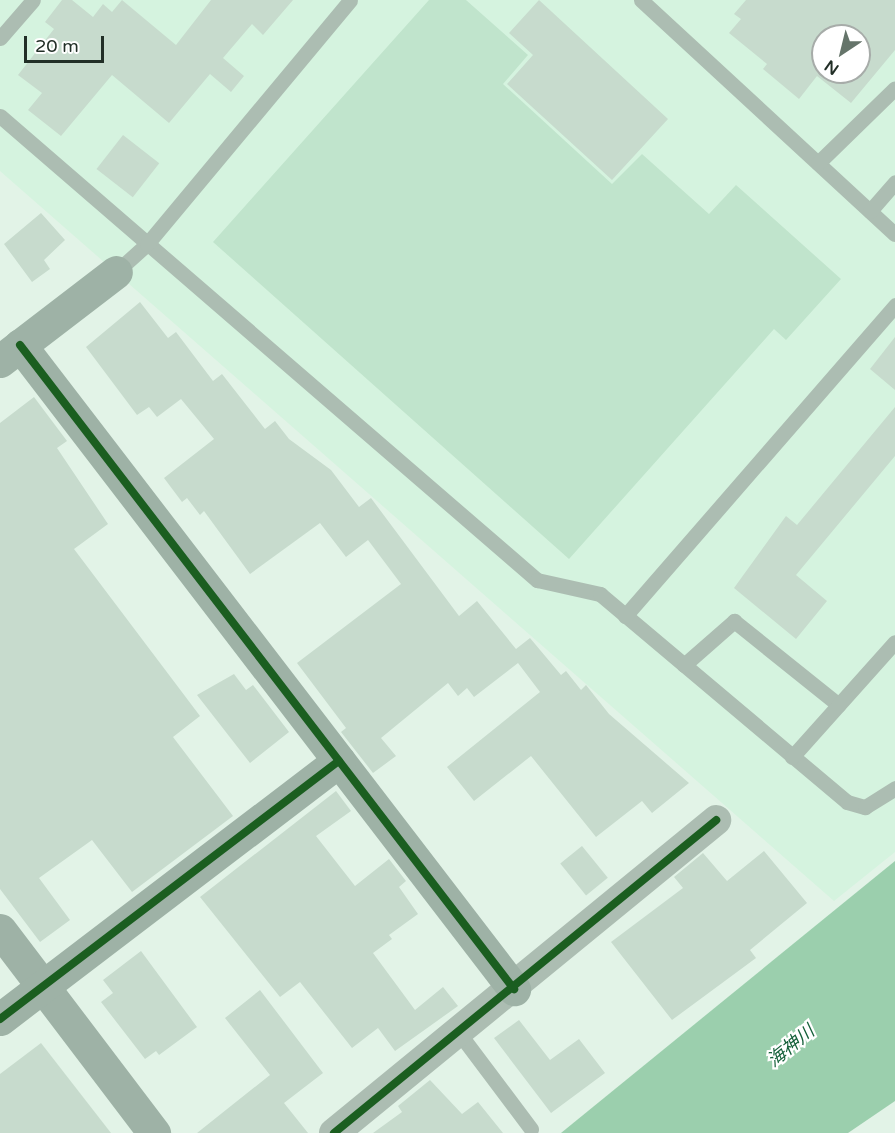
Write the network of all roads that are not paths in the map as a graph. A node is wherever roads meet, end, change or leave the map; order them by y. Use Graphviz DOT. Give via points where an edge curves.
graph roads {
  1 [pos="33,0"];
  2 [pos="350,0"];
  3 [pos="641,0"];
  4 [pos="0,38"];
  5 [pos="895,88"];
  6 [pos="0,117"];
  7 [pos="818,163"];
  8 [pos="895,182"];
  9 [pos="870,211"];
  10 [pos="895,234"];
  11 [pos="147,243"];
  12 [pos="116,272"];
  13 [pos="895,305"];
  14 [pos="10,353"];
  15 [pos="625,616"];
  16 [pos="895,642"];
  17 [pos="684,665"];
  18 [pos="839,705"];
  19 [pos="792,758"];
  20 [pos="339,761"];
  21 [pos="895,788"];
  22 [pos="716,820"];
  23 [pos="0,930"];
  24 [pos="42,986"];
  25 [pos="514,989"];
  26 [pos="0,1019"];
  27 [pos="459,1033"];
  28 [pos="531,1129"];
  29 [pos="154,1133"];
  30 [pos="334,1133"];
  1 -- 4 [label="lane"];
  2 -- 11 [label="lane"];
  3 -- 7 [label="lane"];
  5 -- 7 [label="lane"];
  6 -- 11 [label="lane"];
  7 -- 9 [label="lane"];
  8 -- 9 [label="lane"];
  9 -- 10 [label="lane"];
  11 -- 12 [label="lane"];
  11 -- 15 [label="lane" via="537,580 600,594"];
  12 -- 14 [label="street"];
  13 -- 15 [label="lane"];
  14 -- 20 [label="street"];
  15 -- 17 [label="lane"];
  16 -- 18 [label="lane"];
  17 -- 18 [label="lane" via="734,621"];
  17 -- 19 [label="lane"];
  18 -- 19 [label="lane"];
  19 -- 21 [label="lane" via="856,807 865,807"];
  20 -- 24 [label="street"];
  20 -- 25 [label="street"];
  22 -- 25 [label="street"];
  23 -- 24 [label="street"];
  24 -- 26 [label="street"];
  24 -- 29 [label="street"];
  25 -- 27 [label="street"];
  27 -- 28 [label="lane"];
  27 -- 30 [label="street"];
}
